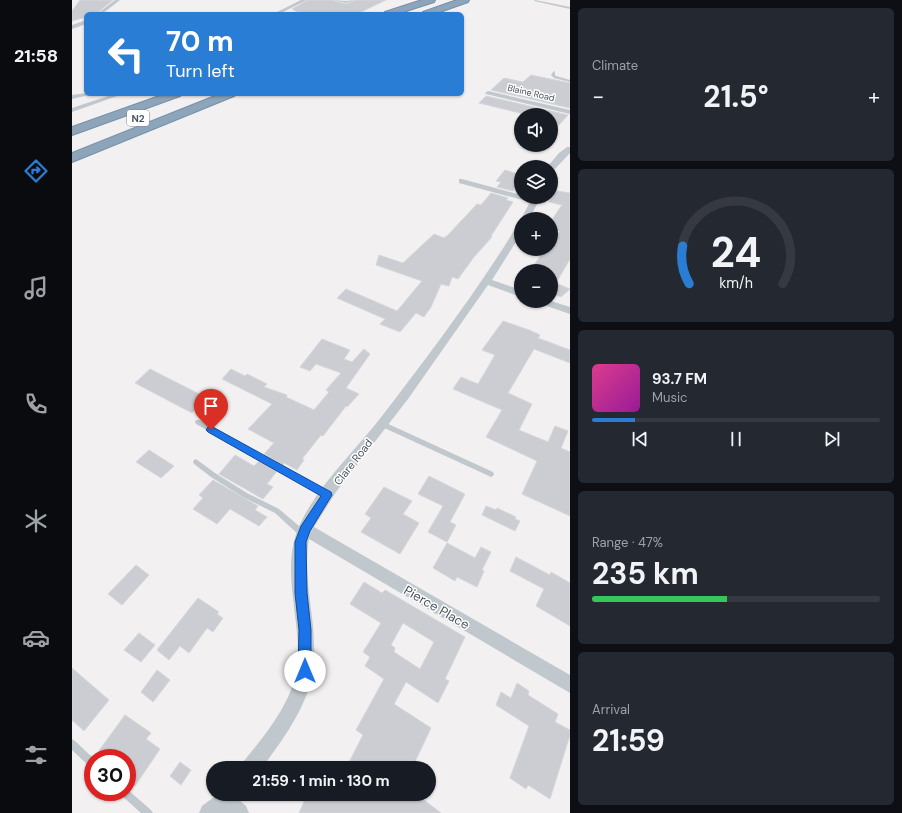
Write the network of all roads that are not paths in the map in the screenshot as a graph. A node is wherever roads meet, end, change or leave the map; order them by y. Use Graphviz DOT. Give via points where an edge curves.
graph roads {
  1 [pos="118,0"];
  2 [pos="306,0"];
  3 [pos="333,0"];
  4 [pos="354,0"];
  5 [pos="430,0"];
  6 [pos="441,0"];
  7 [pos="465,0"];
  8 [pos="535,1"];
  9 [pos="570,8"];
  10 [pos="102,12"];
  11 [pos="279,12"];
  12 [pos="394,12"];
  13 [pos="408,12"];
  14 [pos="432,12"];
  15 [pos="84,23"];
  16 [pos="72,27"];
  17 [pos="554,72"];
  18 [pos="570,80"];
  19 [pos="488,93"];
  20 [pos="84,95"];
  21 [pos="114,96"];
  22 [pos="141,96"];
  23 [pos="170,96"];
  24 [pos="198,96"];
  25 [pos="225,96"];
  26 [pos="72,97"];
  27 [pos="72,110"];
  28 [pos="570,112"];
  29 [pos="72,119"];
  30 [pos="72,131"];
  31 [pos="72,142"];
  32 [pos="570,149"];
  33 [pos="72,158"];
  34 [pos="558,160"];
  35 [pos="462,181"];
  36 [pos="514,194"];
  37 [pos="514,237"];
  38 [pos="486,281"];
  39 [pos="514,291"];
  40 [pos="558,307"];
  41 [pos="570,311"];
  42 [pos="198,422"];
  43 [pos="382,424"];
  44 [pos="196,462"];
  45 [pos="492,474"];
  46 [pos="327,495"];
  47 [pos="304,532"];
  48 [pos="570,684"];
  49 [pos="72,744"];
  50 [pos="84,755"];
  51 [pos="256,761"];
  52 [pos="134,801"];
  53 [pos="232,802"];
  54 [pos="148,813"];
  55 [pos="208,813"];
  1 -- 10 [label="street"];
  2 -- 11 [label="street"];
  3 -- 4 [label="lane"];
  5 -- 12 [label="highway"];
  6 -- 13 [label="highway"];
  7 -- 14 [label="highway"];
  8 -- 9 [label="lane"];
  15 -- 16 [label="street"];
  17 -- 18 [label="lane" via="555,76"];
  19 -- 28 [label="street, Blaine Road"];
  20 -- 26 [label="street"];
  21 -- 27 [label="street"];
  22 -- 29 [label="highway"];
  23 -- 30 [label="highway, N2"];
  24 -- 31 [label="highway, N2"];
  25 -- 33 [label="highway"];
  32 -- 34 [label="street"];
  35 -- 36 [label="street"];
  37 -- 38 [label="street, Clare Road"];
  38 -- 39 [label="street"];
  38 -- 43 [label="street, Clare Road"];
  40 -- 41 [label="street"];
  42 -- 46 [label="lane"];
  43 -- 45 [label="lane"];
  43 -- 46 [label="street, Clare Road"];
  44 -- 47 [label="lane" via="245,495 277,511"];
  46 -- 47 [label="street, Clare Road"];
  47 -- 48 [label="street, Pierce Place"];
  47 -- 51 [label="street, Clare Road" via="300,542 300,558 305,671 300,690 290,709"];
  49 -- 50 [label="lane"];
  52 -- 54 [label="lane"];
  53 -- 55 [label="street"];
}
